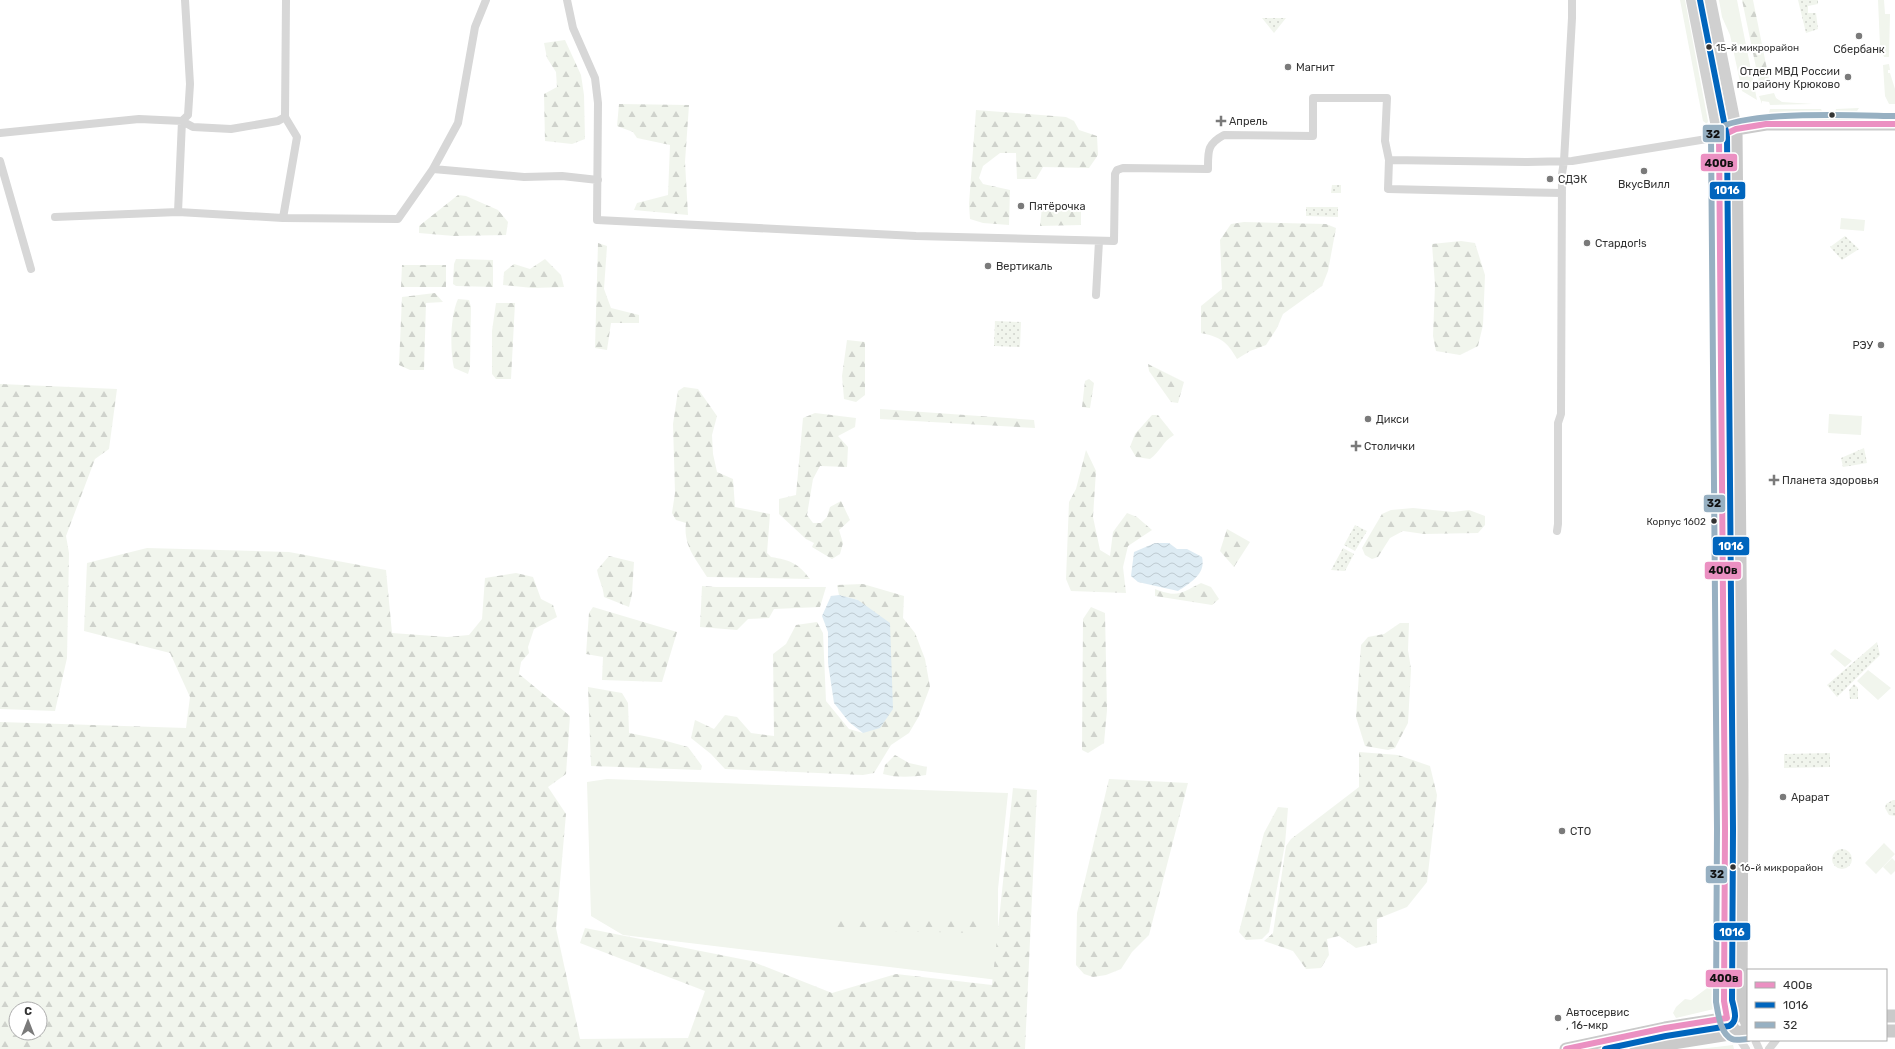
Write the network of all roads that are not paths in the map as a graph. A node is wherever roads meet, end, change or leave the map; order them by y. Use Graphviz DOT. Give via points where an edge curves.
graph roads {
  1 [pos="185,0"];
  2 [pos="286,0"];
  3 [pos="486,0"];
  4 [pos="567,0"];
  5 [pos="1572,0"];
  6 [pos="1692,0"];
  7 [pos="1710,0"];
  8 [pos="286,117"];
  9 [pos="182,121"];
  10 [pos="1895,124"];
  11 [pos="1736,131"];
  12 [pos="1895,131"];
  13 [pos="0,133"];
  14 [pos="1718,136"];
  15 [pos="1389,160"];
  16 [pos="0,162"];
  17 [pos="1564,162"];
  18 [pos="433,169"];
  19 [pos="598,180"];
  20 [pos="1562,193"];
  21 [pos="178,212"];
  22 [pos="55,218"];
  23 [pos="283,218"];
  24 [pos="1099,241"];
  25 [pos="31,269"];
  26 [pos="1096,295"];
  27 [pos="1557,531"];
  28 [pos="1723,558"];
  29 [pos="1740,558"];
  30 [pos="1740,624"];
  31 [pos="1723,625"];
  32 [pos="1727,1018"];
  33 [pos="1747,1019"];
  34 [pos="1742,1032"];
  35 [pos="1775,1041"];
  36 [pos="1566,1049"];
  37 [pos="1636,1049"];
  38 [pos="1746,1049"];
  39 [pos="1769,1049"];
  1 -- 9 [label="street" via="190,84 188,115"];
  2 -- 8 [label="street"];
  3 -- 18 [label="street" via="475,27 458,123"];
  4 -- 19 [label="street" via="573,28 595,78 598,103"];
  5 -- 17 [label="street"];
  6 -- 14 [label="main road"];
  7 -- 11 [label="main road"];
  8 -- 9 [label="street" via="278,121 230,129 193,127"];
  8 -- 23 [label="street" via="297,137"];
  9 -- 13 [label="street" via="139,119"];
  9 -- 21 [label="street"];
  10 -- 11 [label="main road" via="1766,124"];
  11 -- 12 [label="main road"];
  11 -- 14 [label="main road"];
  11 -- 29 [label="main road"];
  14 -- 17 [label="street"];
  14 -- 28 [label="main road"];
  15 -- 17 [label="street"];
  15 -- 20 [label="street" via="1388,189"];
  15 -- 24 [label="street" via="1385,142 1387,98 1313,98 1314,136 1224,135 1215,140 1208,149 1208,169 1117,170 1114,241"];
  16 -- 25 [label="street"];
  17 -- 20 [label="street"];
  18 -- 19 [label="street"];
  18 -- 23 [label="street" via="398,220"];
  19 -- 24 [label="street" via="596,220 916,236"];
  20 -- 27 [label="street" via="1561,414 1558,423"];
  21 -- 22 [label="street"];
  21 -- 23 [label="street"];
  24 -- 26 [label="street"];
  28 -- 29 [label="main road" via="1728,555"];
  28 -- 31 [label="main road"];
  29 -- 30 [label="main road"];
  30 -- 31 [label="main road" via="1734,627"];
  30 -- 33 [label="main road" via="1741,1000"];
  31 -- 32 [label="main road" via="1724,1001"];
  32 -- 33 [label="main road"];
  32 -- 34 [label="main road"];
  32 -- 36 [label="main road"];
  34 -- 37 [label="main road"];
  34 -- 38 [label="street"];
  35 -- 39 [label="street"];
}
